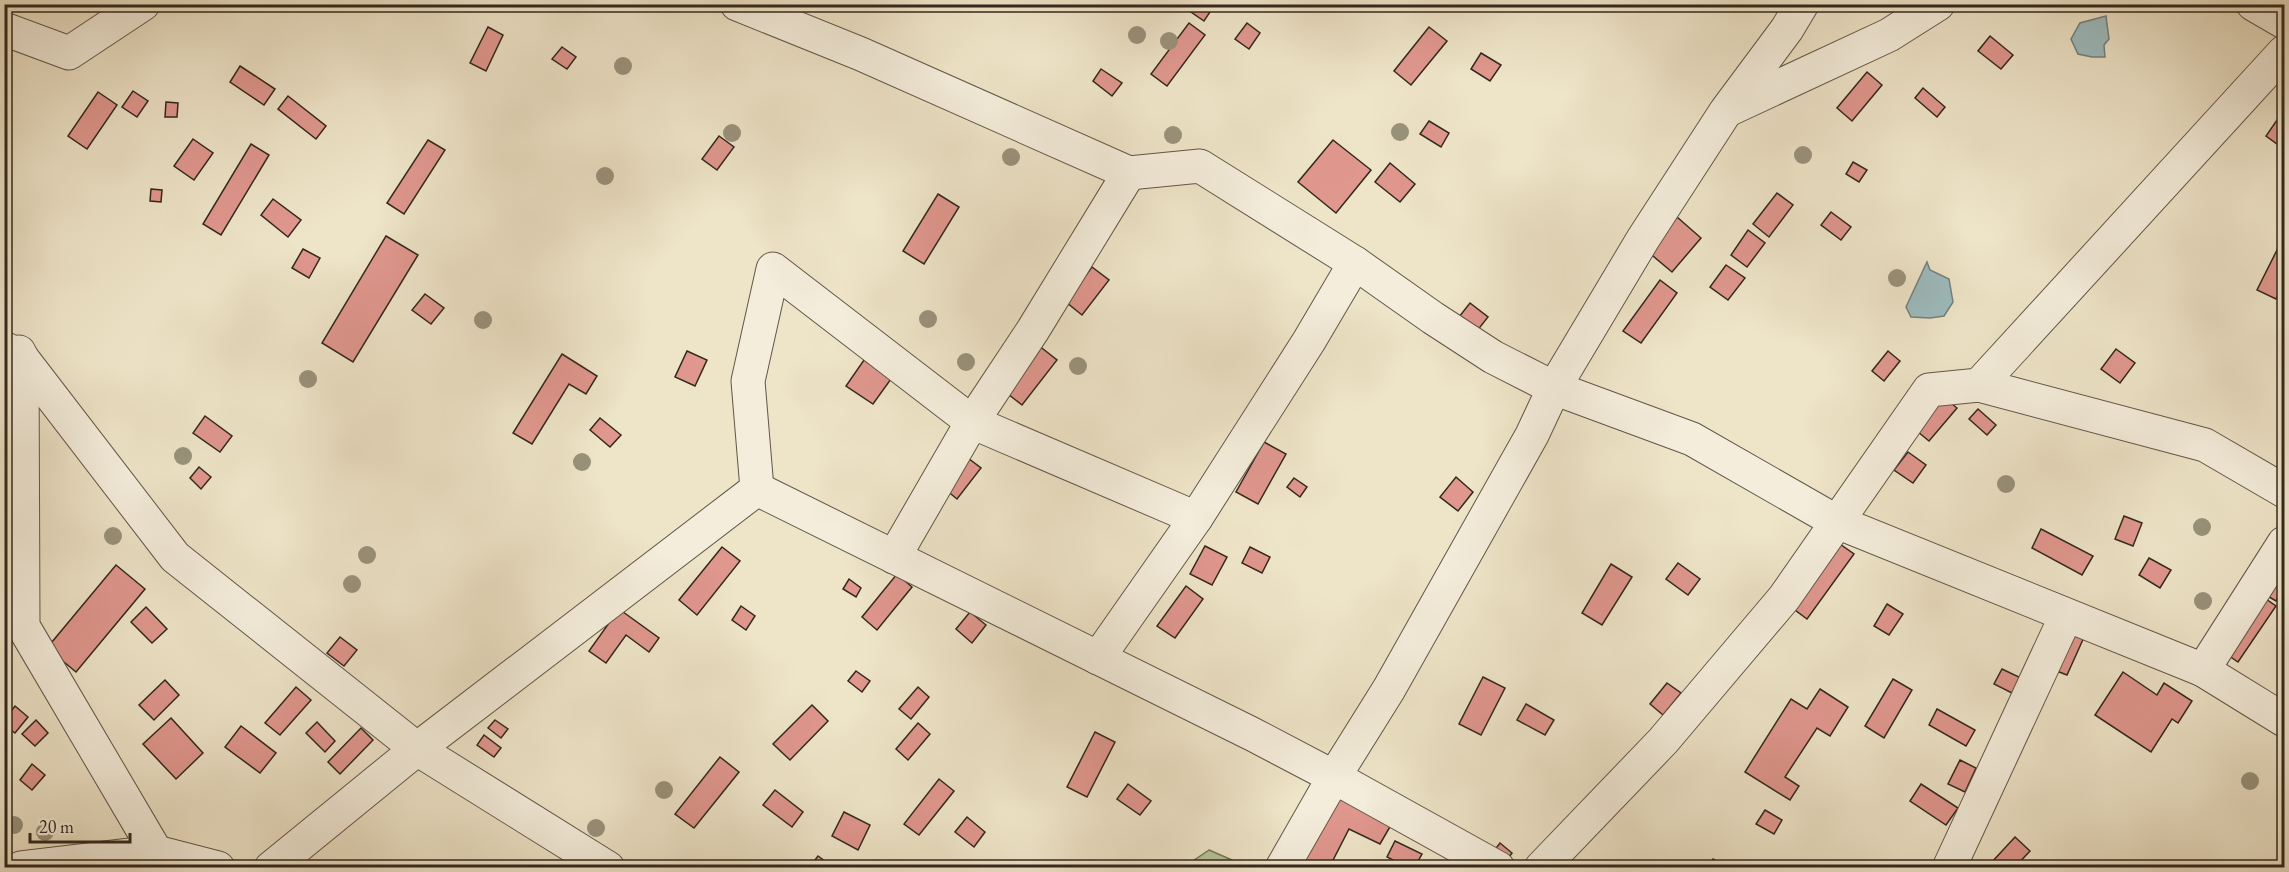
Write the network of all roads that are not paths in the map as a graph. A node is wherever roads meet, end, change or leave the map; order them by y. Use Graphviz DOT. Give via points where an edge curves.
graph roads {
  1 [pos="143,4"];
  2 [pos="737,4"];
  3 [pos="1802,4"];
  4 [pos="1938,4"];
  5 [pos="2253,4"];
  6 [pos="2284,22"];
  7 [pos="4,29"];
  8 [pos="2284,52"];
  9 [pos="1726,111"];
  10 [pos="1129,173"];
  11 [pos="1355,263"];
  12 [pos="4,327"];
  13 [pos="13,353"];
  14 [pos="1979,386"];
  15 [pos="1554,388"];
  16 [pos="972,422"];
  17 [pos="757,489"];
  18 [pos="2284,491"];
  19 [pos="1196,518"];
  20 [pos="1837,522"];
  21 [pos="2284,543"];
  22 [pos="894,557"];
  23 [pos="2066,616"];
  24 [pos="14,620"];
  25 [pos="1098,657"];
  26 [pos="2203,670"];
  27 [pos="2284,720"];
  28 [pos="417,749"];
  29 [pos="1334,777"];
  30 [pos="158,862"];
  31 [pos="21,867"];
  32 [pos="218,867"];
  33 [pos="270,867"];
  34 [pos="608,867"];
  35 [pos="1282,867"];
  36 [pos="1498,867"];
  37 [pos="1541,867"];
  38 [pos="1949,867"];
  1 -- 7 [label="street" via="69,53"];
  2 -- 10 [label="street" via="861,54"];
  3 -- 9 [label="street"];
  4 -- 9 [label="street" via="1889,35"];
  5 -- 6 [label="street"];
  8 -- 14 [label="street"];
  9 -- 15 [label="street"];
  10 -- 11 [label="street" via="1200,166"];
  10 -- 16 [label="street"];
  11 -- 15 [label="street" via="1493,357"];
  11 -- 19 [label="street"];
  12 -- 13 [label="street"];
  13 -- 24 [label="street"];
  13 -- 28 [label="street" via="175,558"];
  14 -- 18 [label="street" via="2205,445"];
  14 -- 20 [label="street" via="1929,390"];
  15 -- 20 [label="street" via="1692,439"];
  15 -- 29 [label="street" via="1532,435 1389,689"];
  16 -- 17 [label="street" via="774,269 748,381"];
  16 -- 19 [label="street"];
  16 -- 22 [label="street"];
  17 -- 22 [label="street"];
  17 -- 28 [label="street"];
  19 -- 25 [label="street"];
  20 -- 23 [label="street"];
  20 -- 37 [label="street" via="1784,598 1731,662 1663,741"];
  21 -- 26 [label="street"];
  22 -- 25 [label="street"];
  23 -- 26 [label="street"];
  23 -- 38 [label="street"];
  24 -- 30 [label="street"];
  25 -- 29 [label="street"];
  26 -- 27 [label="street"];
  28 -- 33 [label="street"];
  28 -- 34 [label="street"];
  29 -- 35 [label="street"];
  29 -- 36 [label="street"];
  30 -- 31 [label="street"];
  30 -- 32 [label="street"];
}
